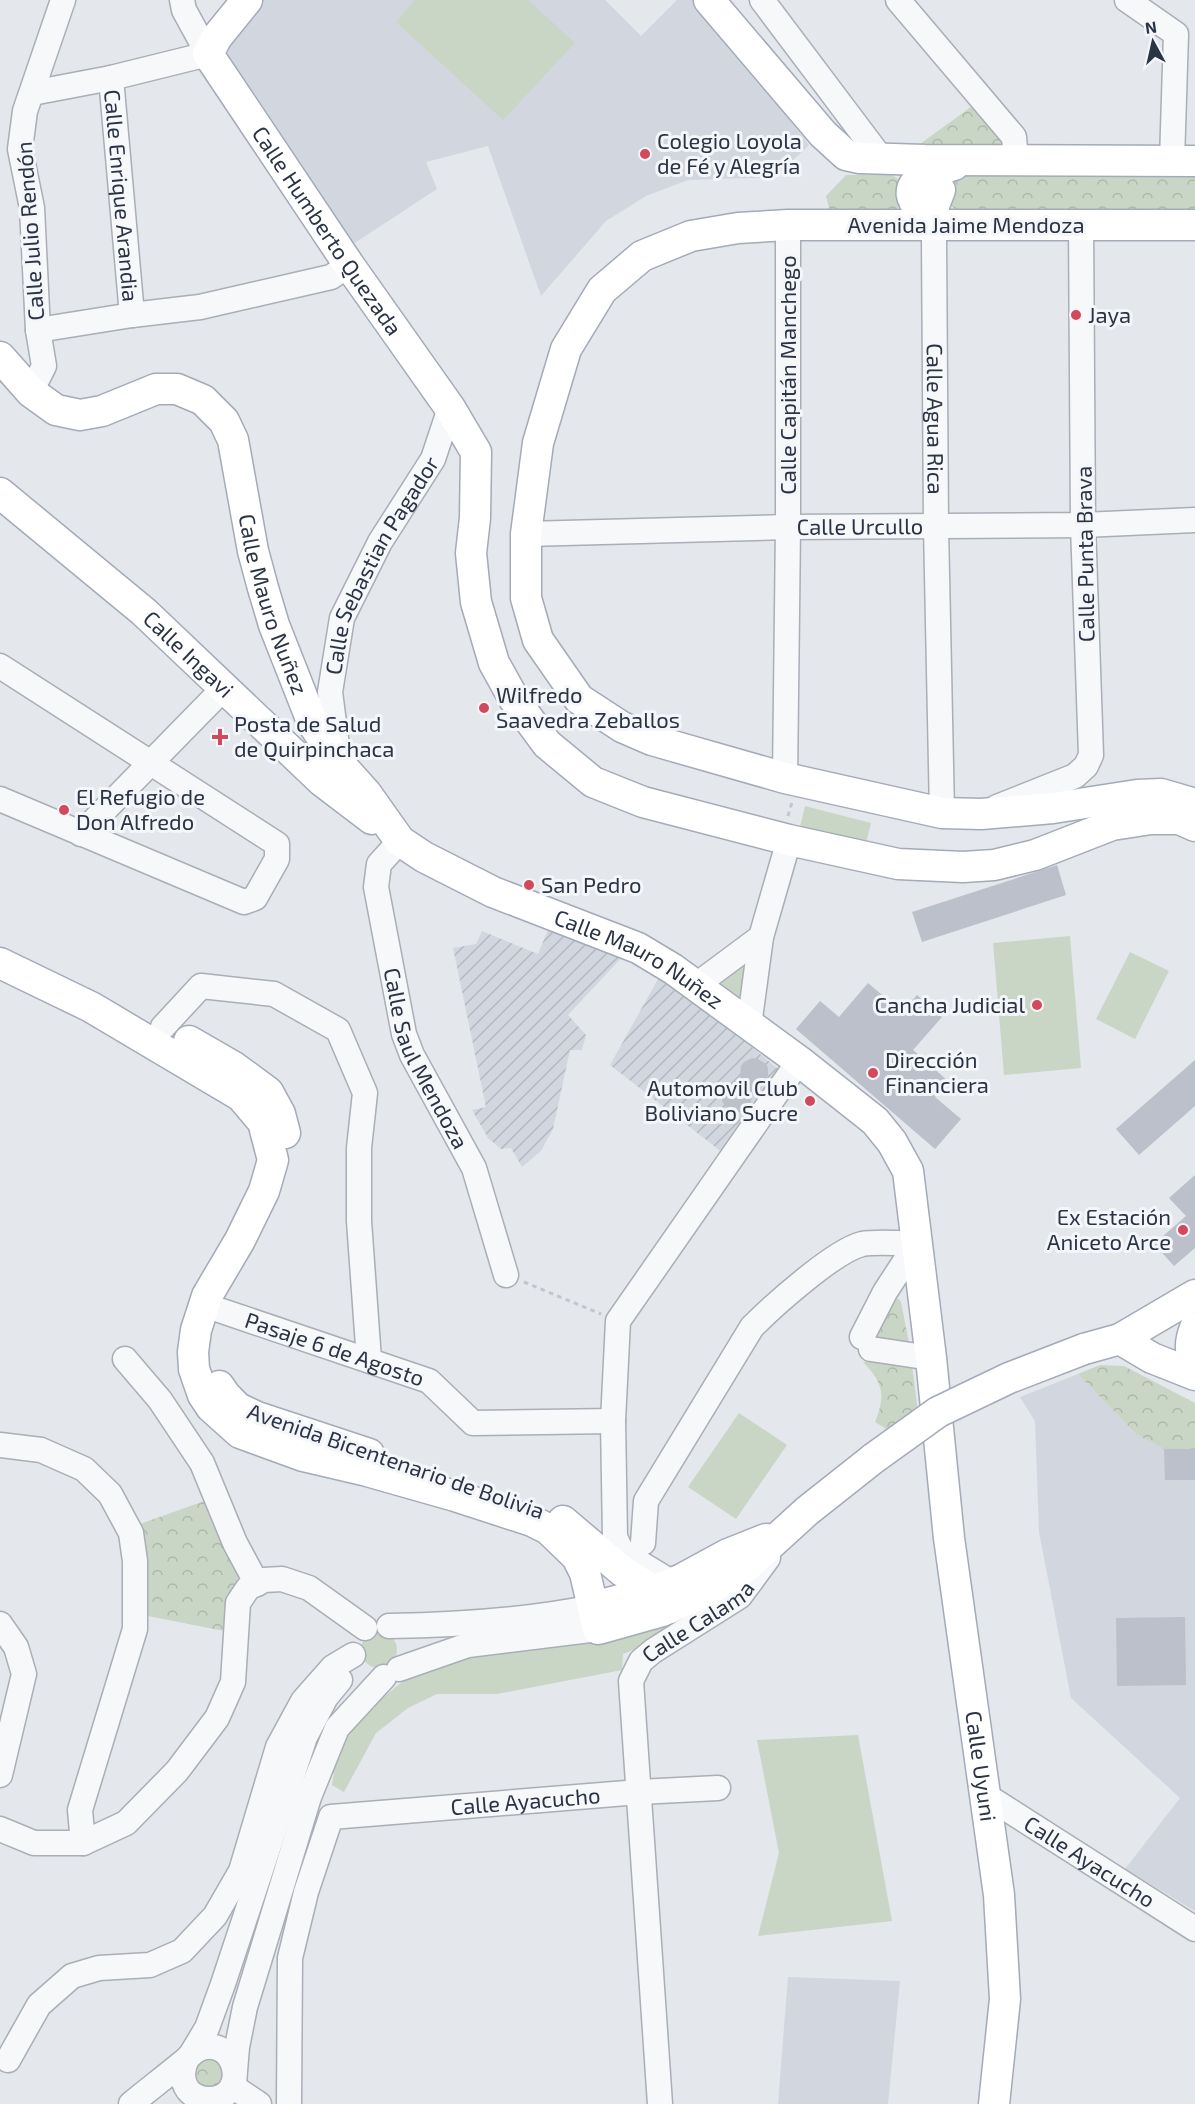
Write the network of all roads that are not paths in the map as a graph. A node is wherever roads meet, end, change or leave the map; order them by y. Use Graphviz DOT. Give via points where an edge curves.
graph roads {
  1 [pos="63,0"];
  2 [pos="182,0"];
  3 [pos="247,0"];
  4 [pos="709,0"];
  5 [pos="762,0"];
  6 [pos="898,0"];
  7 [pos="1127,0"];
  8 [pos="208,54"];
  9 [pos="111,78"];
  10 [pos="32,93"];
  11 [pos="880,158"];
  12 [pos="1016,160"];
  13 [pos="1183,161"];
  14 [pos="921,203"];
  15 [pos="1081,224"];
  16 [pos="788,225"];
  17 [pos="1195,225"];
  18 [pos="349,265"];
  19 [pos="132,315"];
  20 [pos="38,330"];
  21 [pos="0,357"];
  22 [pos="31,392"];
  23 [pos="450,408"];
  24 [pos="0,493"];
  25 [pos="1195,520"];
  26 [pos="1083,525"];
  27 [pos="788,527"];
  28 [pos="936,527"];
  29 [pos="526,534"];
  30 [pos="0,666"];
  31 [pos="224,688"];
  32 [pos="150,763"];
  33 [pos="339,763"];
  34 [pos="792,780"];
  35 [pos="0,799"];
  36 [pos="1195,806"];
  37 [pos="1041,808"];
  38 [pos="942,813"];
  39 [pos="1195,826"];
  40 [pos="81,834"];
  41 [pos="1084,836"];
  42 [pos="785,839"];
  43 [pos="400,841"];
  44 [pos="1019,860"];
  45 [pos="761,937"];
  46 [pos="0,943"];
  47 [pos="0,963"];
  48 [pos="695,986"];
  49 [pos="749,1026"];
  50 [pos="163,1027"];
  51 [pos="799,1061"];
  52 [pos="917,1243"];
  53 [pos="506,1275"];
  54 [pos="1195,1295"];
  55 [pos="219,1310"];
  56 [pos="1195,1328"];
  57 [pos="1101,1344"];
  58 [pos="125,1359"];
  59 [pos="369,1360"];
  60 [pos="1195,1364"];
  61 [pos="932,1369"];
  62 [pos="1195,1376"];
  63 [pos="613,1420"];
  64 [pos="938,1429"];
  65 [pos="0,1445"];
  66 [pos="807,1511"];
  67 [pos="782,1532"];
  68 [pos="643,1543"];
  69 [pos="257,1584"];
  70 [pos="665,1594"];
  71 [pos="596,1618"];
  72 [pos="0,1624"];
  73 [pos="377,1627"];
  74 [pos="354,1658"];
  75 [pos="392,1673"];
  76 [pos="0,1775"];
  77 [pos="718,1788"];
  78 [pos="639,1792"];
  79 [pos="985,1795"];
  80 [pos="0,1829"];
  81 [pos="83,1843"];
  82 [pos="1195,1929"];
  83 [pos="190,2056"];
  84 [pos="8,2061"];
  85 [pos="234,2078"];
  86 [pos="131,2104"];
  87 [pos="259,2104"];
  88 [pos="289,2104"];
  89 [pos="660,2104"];
  90 [pos="994,2104"];
  1 -- 10 [label="street, Calle Julio Rendón"];
  2 -- 8 [label="street"];
  3 -- 8 [label="main road"];
  4 -- 11 [label="main road" via="833,144 846,155"];
  5 -- 11 [label="street"];
  6 -- 12 [label="street" via="1014,137"];
  7 -- 13 [label="street" via="1176,34"];
  8 -- 9 [label="street"];
  8 -- 18 [label="main road, Calle Humberto Quezada"];
  9 -- 10 [label="street"];
  9 -- 19 [label="street, Calle Enrique Arandia"];
  10 -- 20 [label="street, Calle Julio Rendón" via="25,111 20,149 32,208"];
  11 -- 14 [label="main road"];
  12 -- 13 [label="main road, Avenida Jaime Mendoza"];
  12 -- 14 [label="main road, Avenida Jaime Mendoza" via="968,160"];
  14 -- 15 [label="main road, Avenida Jaime Mendoza"];
  14 -- 16 [label="main road, Avenida Jaime Mendoza"];
  14 -- 28 [label="street, Calle Agua Rica"];
  15 -- 17 [label="main road, Avenida Jaime Mendoza"];
  15 -- 26 [label="street, Calle Punta Brava"];
  16 -- 27 [label="street, Calle Capitán Manchego"];
  16 -- 29 [label="main road, Avenida Jaime Mendoza" via="690,236 642,256 602,290 566,349 538,443"];
  18 -- 19 [label="street" via="331,278 201,307"];
  18 -- 23 [label="main road, Calle Humberto Quezada"];
  19 -- 20 [label="street"];
  20 -- 22 [label="street, Calle Julio Rendón" via="44,366"];
  21 -- 22 [label="main road, Calle Mauro Nuñez"];
  22 -- 33 [label="main road, Calle Mauro Nuñez" via="56,410 80,415 102,411 156,389 177,389 203,400 224,421 233,440 253,551 274,625 313,724"];
  23 -- 33 [label="street, Calle Sebastian Pagador" via="434,459 380,542 342,618 330,692"];
  23 -- 42 [label="main road, Calle Humberto Quezada" via="476,452 471,553 476,602 494,663 547,744 593,782 643,802"];
  24 -- 31 [label="main road, Calle Ingavi" via="144,612"];
  25 -- 26 [label="street, Calle Urcullo"];
  26 -- 28 [label="street, Calle Urcullo"];
  26 -- 37 [label="street, Calle Punta Brava" via="1091,755 1086,766"];
  27 -- 28 [label="street, Calle Urcullo"];
  27 -- 29 [label="street, Calle Urcullo"];
  27 -- 34 [label="street, Calle Capitán Manchego"];
  28 -- 38 [label="street, Calle Agua Rica"];
  29 -- 34 [label="main road, Avenida Jaime Mendoza" via="526,598 538,640 579,699 622,727 652,740"];
  30 -- 32 [label="street"];
  31 -- 32 [label="street"];
  31 -- 43 [label="main road, Calle Ingavi" via="322,781"];
  32 -- 40 [label="street"];
  32 -- 40 [label="street" via="277,844 277,859 255,898 244,902"];
  33 -- 43 [label="main road, Calle Mauro Nuñez"];
  34 -- 38 [label="main road, Avenida Jaime Mendoza"];
  35 -- 40 [label="street"];
  36 -- 37 [label="main road, Avenida Jaime Mendoza" via="1161,795 1137,795"];
  36 -- 39 [label="main road" via="1189,815"];
  37 -- 38 [label="main road, Avenida Jaime Mendoza"];
  37 -- 41 [label="main road" via="1070,815 1066,823 1069,830"];
  37 -- 44 [label="main road" via="1027,849"];
  39 -- 41 [label="main road, Calle Humberto Quezada" via="1179,819 1152,819 1112,825"];
  41 -- 44 [label="main road, Calle Humberto Quezada"];
  42 -- 44 [label="main road, Calle Humberto Quezada" via="898,864 963,867"];
  42 -- 45 [label="street"];
  43 -- 48 [label="main road, Calle Mauro Nuñez" via="493,892 638,948"];
  43 -- 53 [label="street, Calle Saul Mendoza" via="379,864 376,886 404,1034 474,1168"];
  45 -- 48 [label="street"];
  45 -- 49 [label="street"];
  46 -- 50 [label="main road, Avenida Bicentenario de Bolivia"];
  47 -- 71 [label="main road, Avenida Bicentenario de Bolivia" via="91,1006 241,1096 263,1122 273,1160 264,1191 207,1296 196,1330 194,1368 211,1407 240,1433 303,1456 455,1496 548,1529 577,1557"];
  48 -- 49 [label="main road, Calle Mauro Nuñez"];
  49 -- 51 [label="main road, Calle Mauro Nuñez"];
  50 -- 55 [label="main road, Avenida Bicentenario de Bolivia" via="234,1067 268,1092 280,1114 290,1154 288,1173 263,1230"];
  50 -- 59 [label="street" via="201,986 274,994 338,1030 365,1093 359,1148 359,1221"];
  51 -- 52 [label="main road, Calle Mauro Nuñez" via="875,1121 892,1142 908,1171"];
  51 -- 63 [label="street" via="618,1321"];
  52 -- 61 [label="main road, Calle Mauro Nuñez"];
  52 -- 61 [label="street" via="885,1292 867,1343"];
  52 -- 68 [label="street" via="862,1244 842,1253 774,1305 752,1327 646,1501"];
  54 -- 57 [label="main road, Calle Calama"];
  55 -- 59 [label="street, Pasaje 6 de Agosto"];
  55 -- 70 [label="main road, Avenida Bicentenario de Bolivia" via="211,1362 217,1383 238,1408 400,1465 527,1500 560,1518 622,1571"];
  56 -- 60 [label="main road" via="1190,1341"];
  57 -- 62 [label="main road" via="1152,1358"];
  57 -- 64 [label="main road" via="1074,1368 965,1412"];
  57 -- 66 [label="main road, Calle Calama, bridge" via="1009,1378 938,1412"];
  58 -- 69 [label="street" via="160,1400 202,1463 235,1543"];
  59 -- 63 [label="street, Pasaje 6 de Agosto" via="429,1381 473,1424"];
  61 -- 64 [label="main road, Calle Uyuni"];
  63 -- 70 [label="street" via="615,1537 625,1554"];
  64 -- 66 [label="main road" via="841,1497"];
  64 -- 79 [label="main road, Calle Uyuni"];
  65 -- 81 [label="street" via="41,1450 84,1469 110,1494 131,1533 135,1629 80,1810"];
  66 -- 67 [label="main road, Calle Calama"];
  67 -- 70 [label="main road" via="739,1573"];
  67 -- 78 [label="street, Calle Calama" via="740,1596 641,1661 630,1681"];
  69 -- 73 [label="street" via="282,1579 309,1588"];
  69 -- 81 [label="street" via="248,1588 238,1603 233,1682 217,1718 177,1771 126,1823"];
  70 -- 71 [label="main road"];
  71 -- 73 [label="street" via="562,1613 470,1624"];
  71 -- 75 [label="street" via="468,1645"];
  72 -- 76 [label="street" via="16,1647 24,1674"];
  73 -- 74 [label="street" via="355,1639"];
  73 -- 75 [label="street" via="402,1636 406,1645 404,1662"];
  74 -- 75 [label="street" via="367,1674"];
  74 -- 83 [label="street" via="326,1697 306,1737 223,1984 207,2028"];
  74 -- 84 [label="street" via="333,1667 303,1701 278,1747 241,1871 214,1916 182,1952 150,1965 99,1968 72,1976 39,2005"];
  75 -- 85 [label="street" via="337,1728 309,1797 245,2007"];
  77 -- 78 [label="street, Calle Ayacucho"];
  78 -- 88 [label="street, Calle Ayacucho" via="331,1817 306,1892 290,1958"];
  78 -- 89 [label="street, Calle Calama"];
  79 -- 82 [label="street, Calle Ayacucho"];
  79 -- 90 [label="main road, Calle Uyuni" via="999,1895 1005,1999"];
  80 -- 81 [label="street" via="34,1844"];
  83 -- 85 [label="street" via="207,2047 216,2048 229,2056"];
  83 -- 85 [label="street" via="183,2067 184,2084 196,2096 220,2097"];
  83 -- 86 [label="street"];
  85 -- 87 [label="street"];
}
